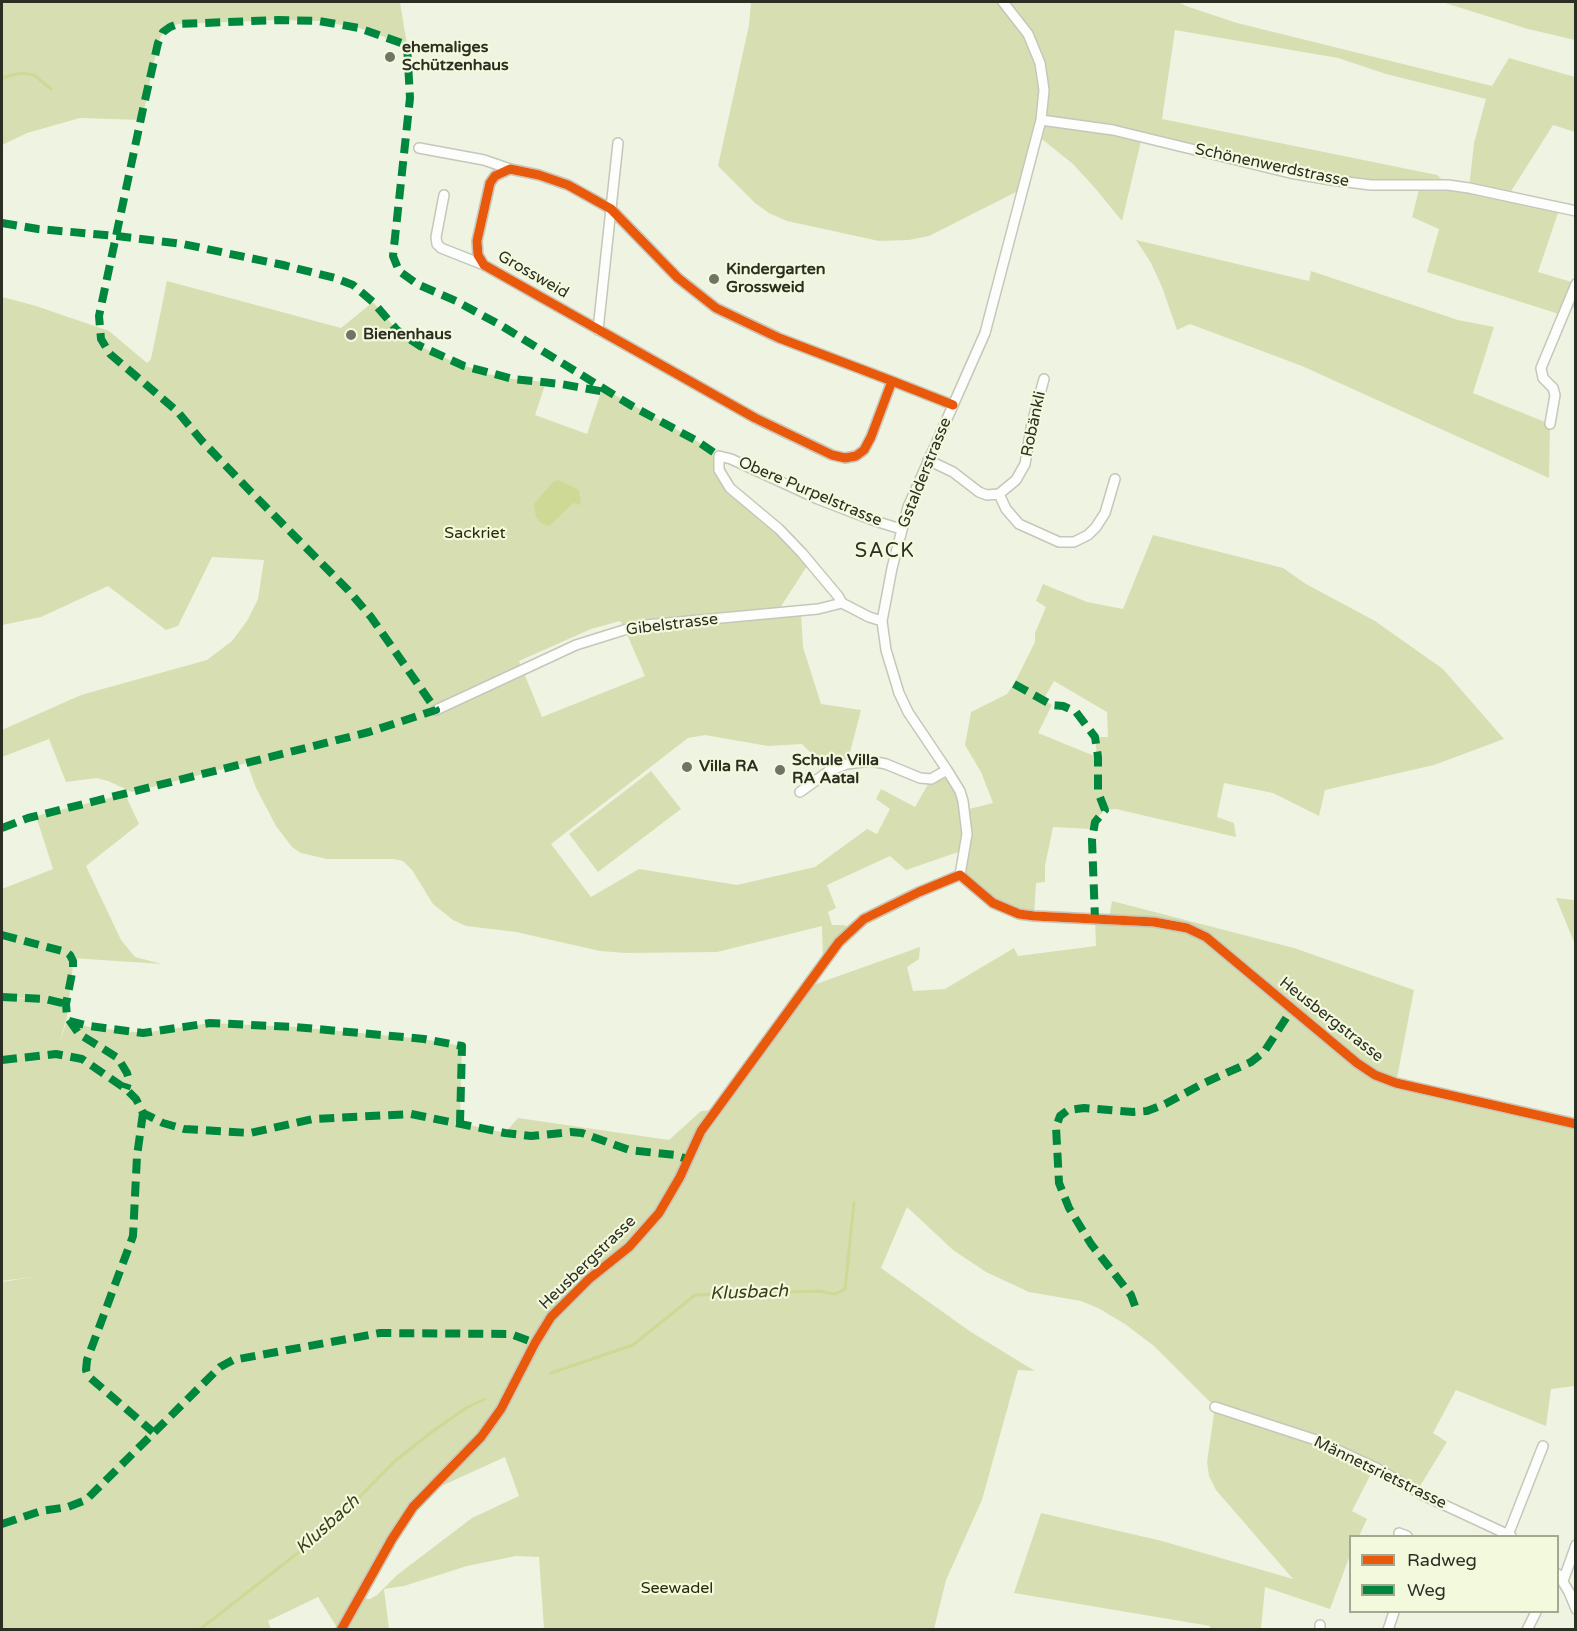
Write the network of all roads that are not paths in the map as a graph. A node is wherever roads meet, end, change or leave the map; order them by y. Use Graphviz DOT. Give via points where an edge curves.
graph roads {
  1 [pos="1003,2"];
  2 [pos="1041,120"];
  3 [pos="618,143"];
  4 [pos="418,148"];
  5 [pos="510,169"];
  6 [pos="444,195"];
  7 [pos="611,209"];
  8 [pos="1575,211"];
  9 [pos="484,265"];
  10 [pos="1575,284"];
  11 [pos="598,330"];
  12 [pos="1044,379"];
  13 [pos="892,381"];
  14 [pos="953,405"];
  15 [pos="1550,424"];
  16 [pos="928,460"];
  17 [pos="1115,479"];
  18 [pos="999,494"];
  19 [pos="901,529"];
  20 [pos="842,603"];
  21 [pos="882,621"];
  22 [pos="436,710"];
  23 [pos="947,770"];
  24 [pos="800,792"];
  25 [pos="960,875"];
  26 [pos="1575,1124"];
  27 [pos="1215,1407"];
  28 [pos="1544,1446"];
  29 [pos="1494,1533"];
  30 [pos="1509,1535"];
  31 [pos="1575,1545"];
  32 [pos="1560,1577"];
  33 [pos="1572,1591"];
  34 [pos="1575,1609"];
  35 [pos="1393,1613"];
  36 [pos="1535,1613"];
  37 [pos="341,1629"];
  38 [pos="1388,1629"];
  39 [pos="1527,1629"];
  1 -- 2 [label="street, Gstalderstrasse" via="1028,34 1040,63 1044,90"];
  2 -- 8 [label="street, Schönenwerdstrasse" via="1113,130 1331,180 1371,185 1459,186"];
  2 -- 14 [label="street, Gstalderstrasse" via="985,333"];
  3 -- 7 [label="street"];
  4 -- 5 [label="street"];
  5 -- 7 [label="street" via="561,182"];
  5 -- 9 [label="street, Grossweid" via="495,176 487,190 477,249"];
  6 -- 9 [label="street, Grossweid" via="437,244"];
  7 -- 11 [label="street"];
  7 -- 13 [label="street" via="678,278 716,308 778,338"];
  9 -- 11 [label="street, Grossweid"];
  10 -- 15 [label="street" via="1541,368 1555,395"];
  11 -- 13 [label="street, Grossweid" via="755,418 845,458 864,450"];
  12 -- 18 [label="street, Robänkli" via="1025,464 1016,480"];
  13 -- 14 [label="street"];
  14 -- 16 [label="street, Gstalderstrasse"];
  16 -- 18 [label="street" via="953,472 979,492"];
  16 -- 19 [label="street, Gstalderstrasse"];
  17 -- 18 [label="street" via="1096,527 1074,542 1059,542 1019,524"];
  19 -- 20 [label="street, Obere Purpelstrasse" via="818,499 719,456 719,470 729,488 779,529"];
  19 -- 21 [label="street, Gstalderstrasse"];
  20 -- 21 [label="street"];
  20 -- 22 [label="street, Gibelstrasse" via="818,609 624,630 576,645"];
  21 -- 23 [label="street, Gstalderstrasse" via="899,693"];
  23 -- 24 [label="street" via="931,779 871,761 847,764 829,771"];
  23 -- 25 [label="street, Gstalderstrasse" via="960,791 965,811 967,834"];
  25 -- 26 [label="street, Heusbergstrasse" via="993,903 1019,914 1155,922 1187,928 1206,937 1357,1063 1384,1079"];
  25 -- 37 [label="street, Heusbergstrasse" via="864,919 839,942 701,1131 658,1213 629,1247 550,1317 501,1409 481,1437 413,1507"];
  27 -- 29 [label="street, Männetsrietstrasse" via="1324,1443"];
  28 -- 30 [label="street, Männetsrietstrasse"];
  29 -- 30 [label="street, Männetsrietstrasse"];
  31 -- 32 [label="street" via="1566,1578"];
  32 -- 33 [label="street"];
  33 -- 34 [label="street"];
  35 -- 38 [label="street"];
  36 -- 39 [label="street"];
}
